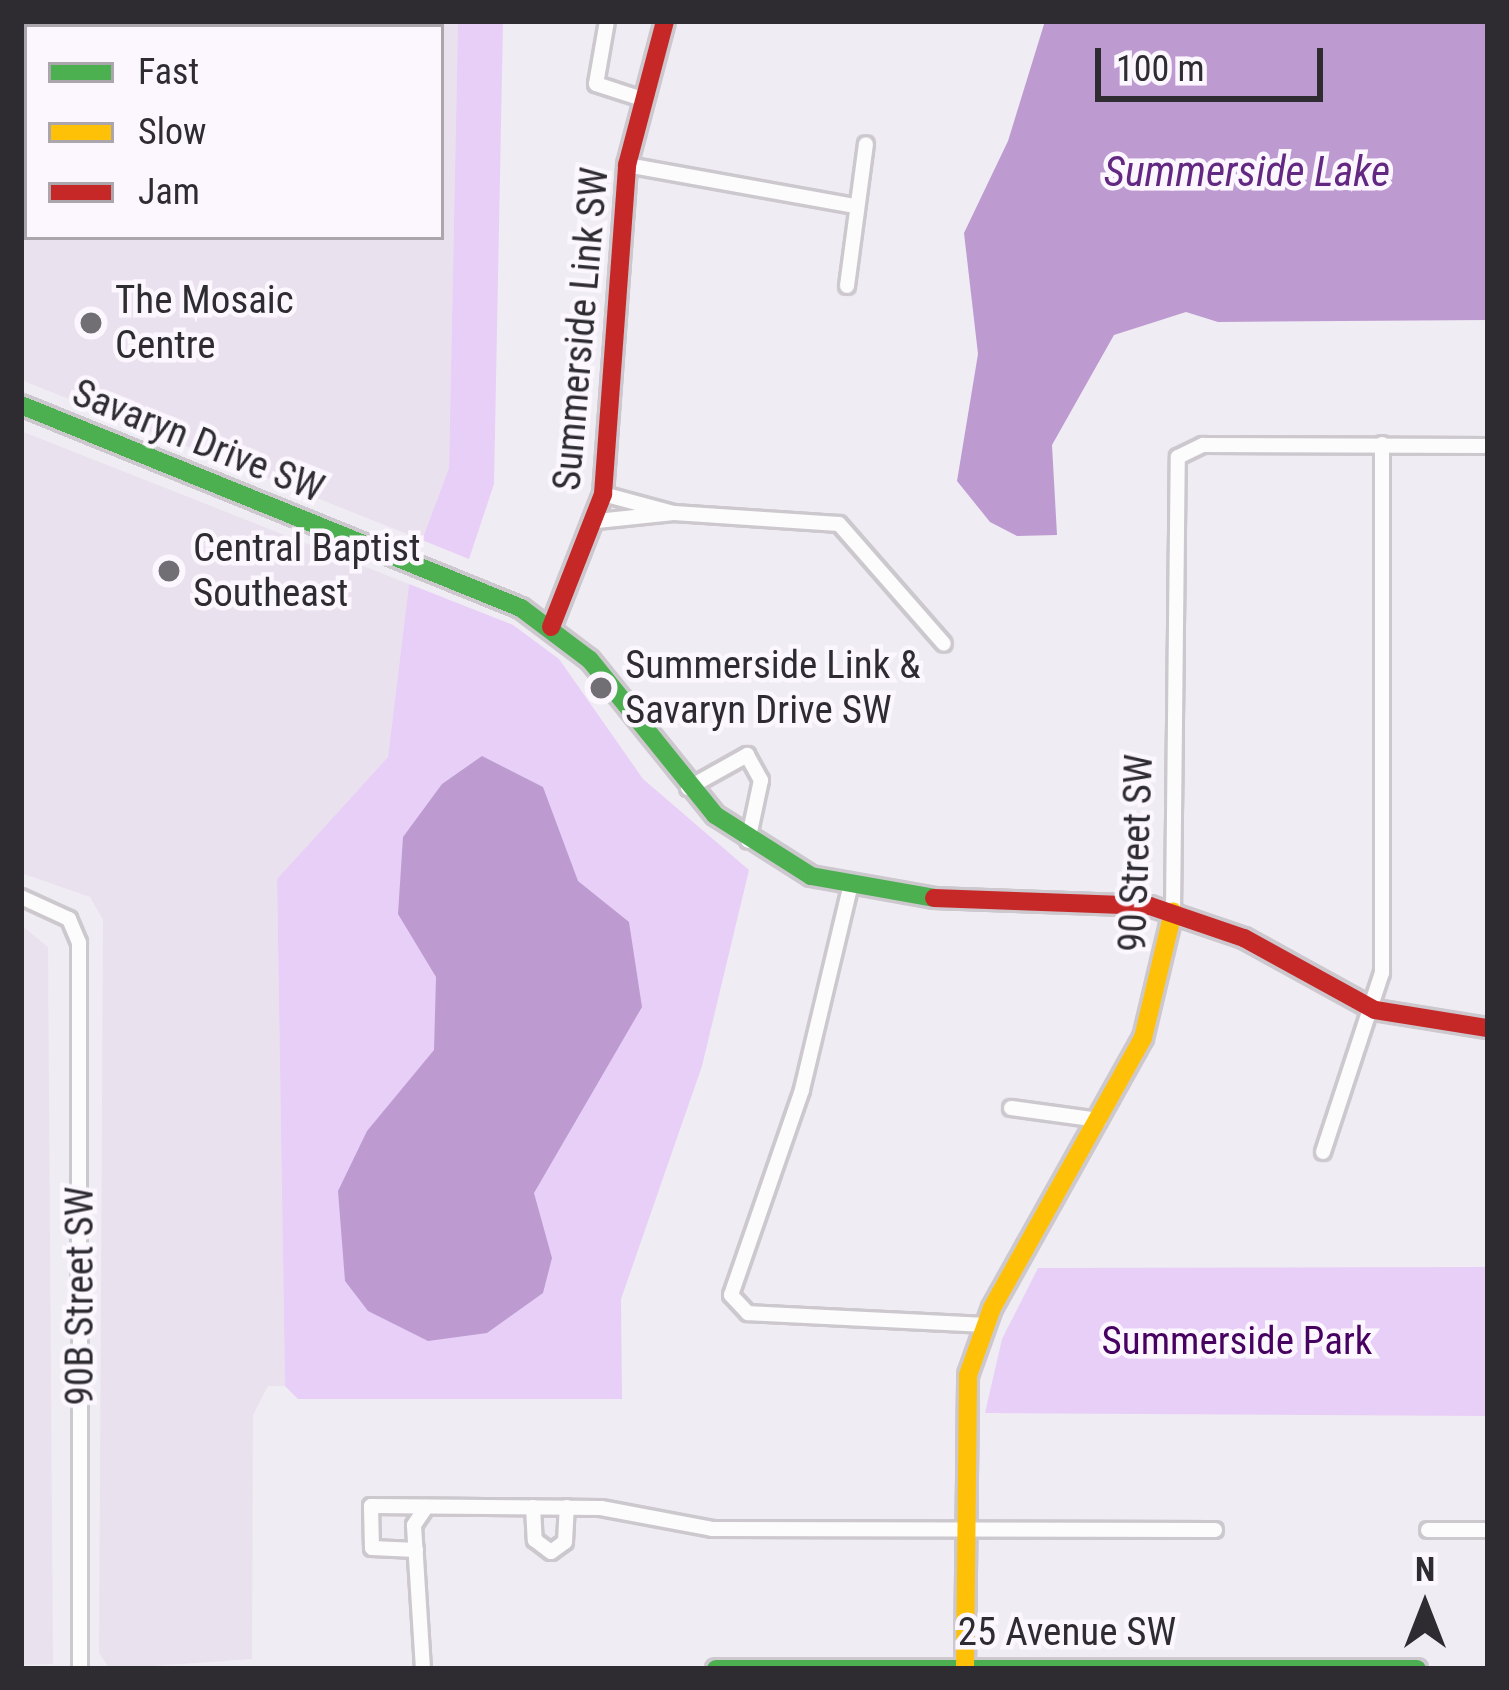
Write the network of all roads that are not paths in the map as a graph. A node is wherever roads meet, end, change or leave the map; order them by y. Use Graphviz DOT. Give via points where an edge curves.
graph roads {
  1 [pos="607,21"];
  2 [pos="660,22"];
  3 [pos="639,98"];
  4 [pos="866,144"];
  5 [pos="627,165"];
  6 [pos="855,206"];
  7 [pos="847,286"];
  8 [pos="21,405"];
  9 [pos="1382,444"];
  10 [pos="1488,446"];
  11 [pos="603,494"];
  12 [pos="674,513"];
  13 [pos="597,521"];
  14 [pos="551,627"];
  15 [pos="944,644"];
  16 [pos="687,789"];
  17 [pos="748,841"];
  18 [pos="850,888"];
  19 [pos="21,897"];
  20 [pos="1173,912"];
  21 [pos="1375,1010"];
  22 [pos="1488,1028"];
  23 [pos="1011,1108"];
  24 [pos="1099,1120"];
  25 [pos="1323,1152"];
  26 [pos="984,1325"];
  27 [pos="427,1507"];
  28 [pos="533,1507"];
  29 [pos="567,1507"];
  30 [pos="964,1528"];
  31 [pos="1428,1530"];
  32 [pos="1488,1530"];
  33 [pos="1215,1531"];
  34 [pos="416,1550"];
  35 [pos="964,1666"];
  36 [pos="80,1669"];
  37 [pos="423,1669"];
  38 [pos="716,1669"];
  39 [pos="1417,1669"];
  1 -- 3 [label="street" via="596,84"];
  2 -- 3 [label="street, Summerside Link SW"];
  3 -- 5 [label="street, Summerside Link SW"];
  4 -- 6 [label="street"];
  5 -- 6 [label="street"];
  5 -- 11 [label="street, Summerside Link SW"];
  6 -- 7 [label="street"];
  8 -- 14 [label="street, Savaryn Drive SW"];
  9 -- 10 [label="street, 90 Street SW"];
  9 -- 20 [label="street, 90 Street SW" via="1203,445 1178,457"];
  9 -- 21 [label="street"];
  11 -- 12 [label="street"];
  11 -- 13 [label="street, Summerside Link SW"];
  12 -- 13 [label="street"];
  12 -- 15 [label="street" via="839,524"];
  13 -- 14 [label="street, Summerside Link SW"];
  14 -- 16 [label="street, Savaryn Drive SW" via="607,679"];
  16 -- 17 [label="street, Savaryn Drive SW"];
  16 -- 17 [label="street" via="747,755 761,780"];
  17 -- 18 [label="street, Savaryn Drive SW"];
  18 -- 20 [label="street, Savaryn Drive SW"];
  18 -- 26 [label="street" via="736,1304"];
  19 -- 36 [label="street, 90B Street SW" via="73,925"];
  20 -- 21 [label="street, Savaryn Drive SW"];
  20 -- 24 [label="street, 90 Street SW" via="1150,1022"];
  21 -- 22 [label="street, Savaryn Drive SW"];
  21 -- 25 [label="street"];
  23 -- 24 [label="street"];
  24 -- 26 [label="street, 90 Street SW"];
  26 -- 30 [label="street, 90 Street SW" via="965,1390"];
  27 -- 28 [label="street"];
  27 -- 34 [label="street"];
  27 -- 34 [label="street" via="369,1510 372,1548"];
  28 -- 29 [label="street"];
  28 -- 29 [label="street" via="535,1540 551,1552 565,1542"];
  29 -- 30 [label="street" via="699,1528"];
  30 -- 33 [label="street"];
  30 -- 35 [label="street, 90 Street SW"];
  31 -- 32 [label="street"];
  34 -- 37 [label="street"];
  35 -- 38 [label="street, 25 Avenue SW"];
  35 -- 39 [label="street, 25 Avenue SW"];
}
